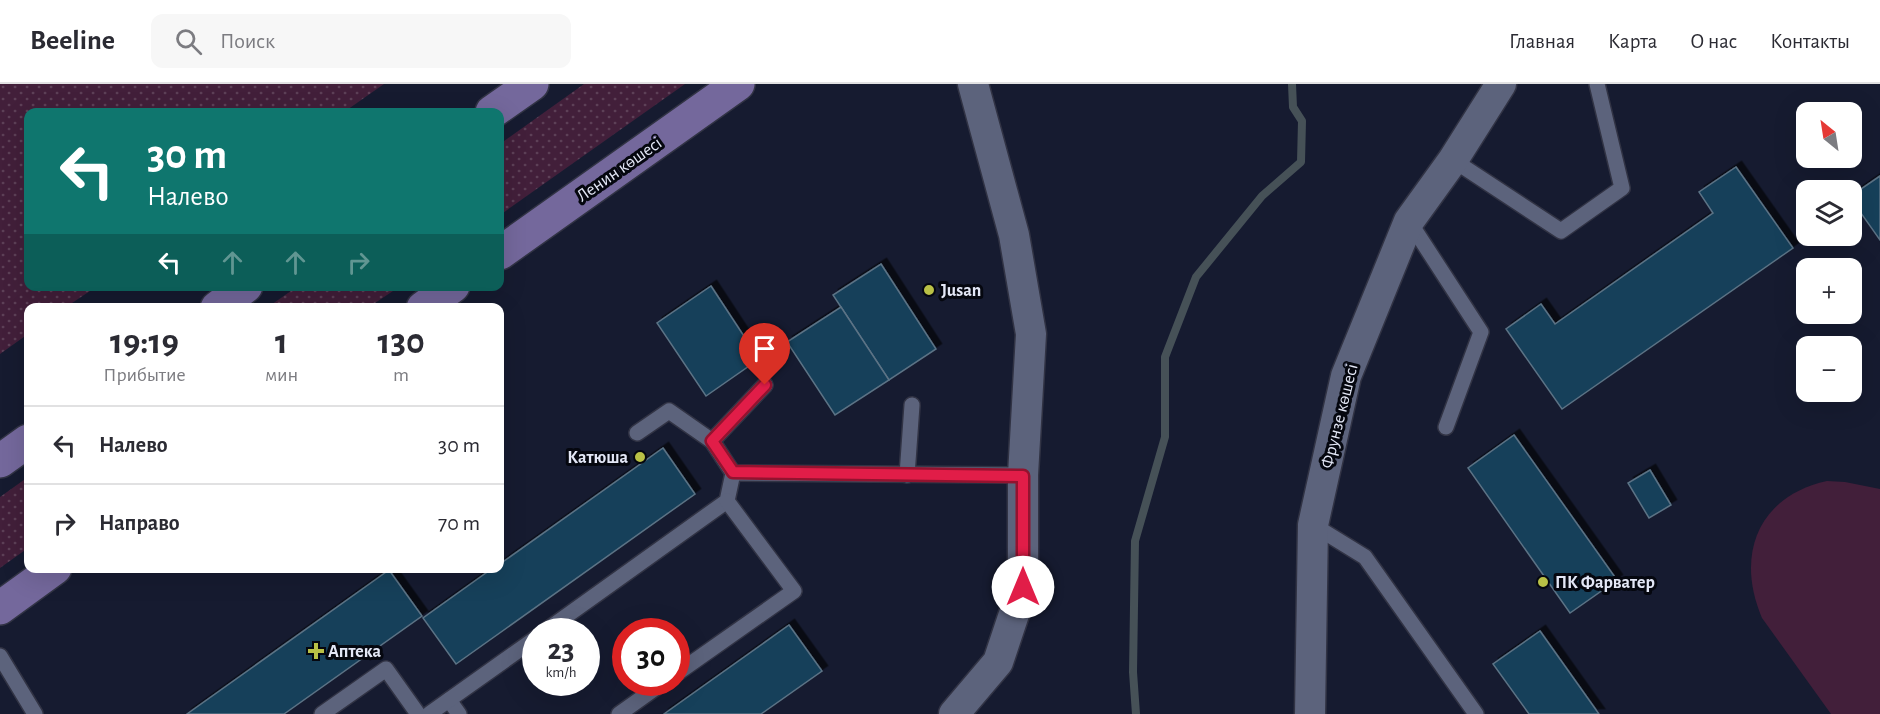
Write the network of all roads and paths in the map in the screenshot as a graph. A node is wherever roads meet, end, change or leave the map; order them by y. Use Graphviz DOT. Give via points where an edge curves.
graph roads {
  1 [pos="532,84"];
  2 [pos="738,84"];
  3 [pos="973,84"];
  4 [pos="1501,84"];
  5 [pos="1597,84"];
  6 [pos="498,108"];
  7 [pos="1454,160"];
  8 [pos="1409,221"];
  9 [pos="504,250"];
  10 [pos="239,291"];
  11 [pos="446,291"];
  12 [pos="224,303"];
  13 [pos="430,303"];
  14 [pos="765,385"];
  15 [pos="912,405"];
  16 [pos="1446,427"];
  17 [pos="637,433"];
  18 [pos="712,441"];
  19 [pos="24,444"];
  20 [pos="0,461"];
  21 [pos="733,472"];
  22 [pos="907,475"];
  23 [pos="1023,476"];
  24 [pos="727,501"];
  25 [pos="1313,525"];
  26 [pos="48,573"];
  27 [pos="0,608"];
  28 [pos="564,618"];
  29 [pos="522,648"];
  30 [pos="0,656"];
  31 [pos="690,664"];
  32 [pos="644,696"];
  33 [pos="449,700"];
  34 [pos="35,714"];
  35 [pos="322,714"];
  36 [pos="418,714"];
  37 [pos="429,714"];
  38 [pos="459,714"];
  39 [pos="619,714"];
  40 [pos="954,714"];
  41 [pos="1310,714"];
  42 [pos="1476,714"];
  1 -- 6 [label="main road"];
  2 -- 9 [label="main road, Ленин көшесі"];
  3 -- 23 [label="street" via="1014,235 1031,334"];
  4 -- 7 [label="street, Фрунзе көшесі"];
  5 -- 7 [label="lane" via="1622,188 1561,231"];
  7 -- 8 [label="street, Фрунзе көшесі"];
  8 -- 16 [label="lane" via="1481,332"];
  8 -- 25 [label="street, Фрунзе көшесі" via="1346,376"];
  10 -- 12 [label="main road"];
  11 -- 13 [label="main road"];
  14 -- 18 [label="lane"];
  15 -- 22 [label="lane"];
  17 -- 18 [label="lane" via="669,411"];
  18 -- 21 [label="lane"];
  19 -- 20 [label="main road"];
  21 -- 22 [label="lane"];
  21 -- 24 [label="lane"];
  22 -- 23 [label="lane"];
  23 -- 40 [label="street" via="1023,587 998,662"];
  24 -- 28 [label="lane"];
  24 -- 31 [label="lane" via="794,591"];
  25 -- 41 [label="street, Фрунзе көшесі"];
  25 -- 42 [label="lane" via="1365,557"];
  26 -- 27 [label="main road"];
  29 -- 33 [label="lane"];
  30 -- 34 [label="lane"];
  32 -- 39 [label="lane"];
  33 -- 37 [label="lane"];
  33 -- 38 [label="lane"];
  35 -- 36 [label="lane" via="386,669"];
}
